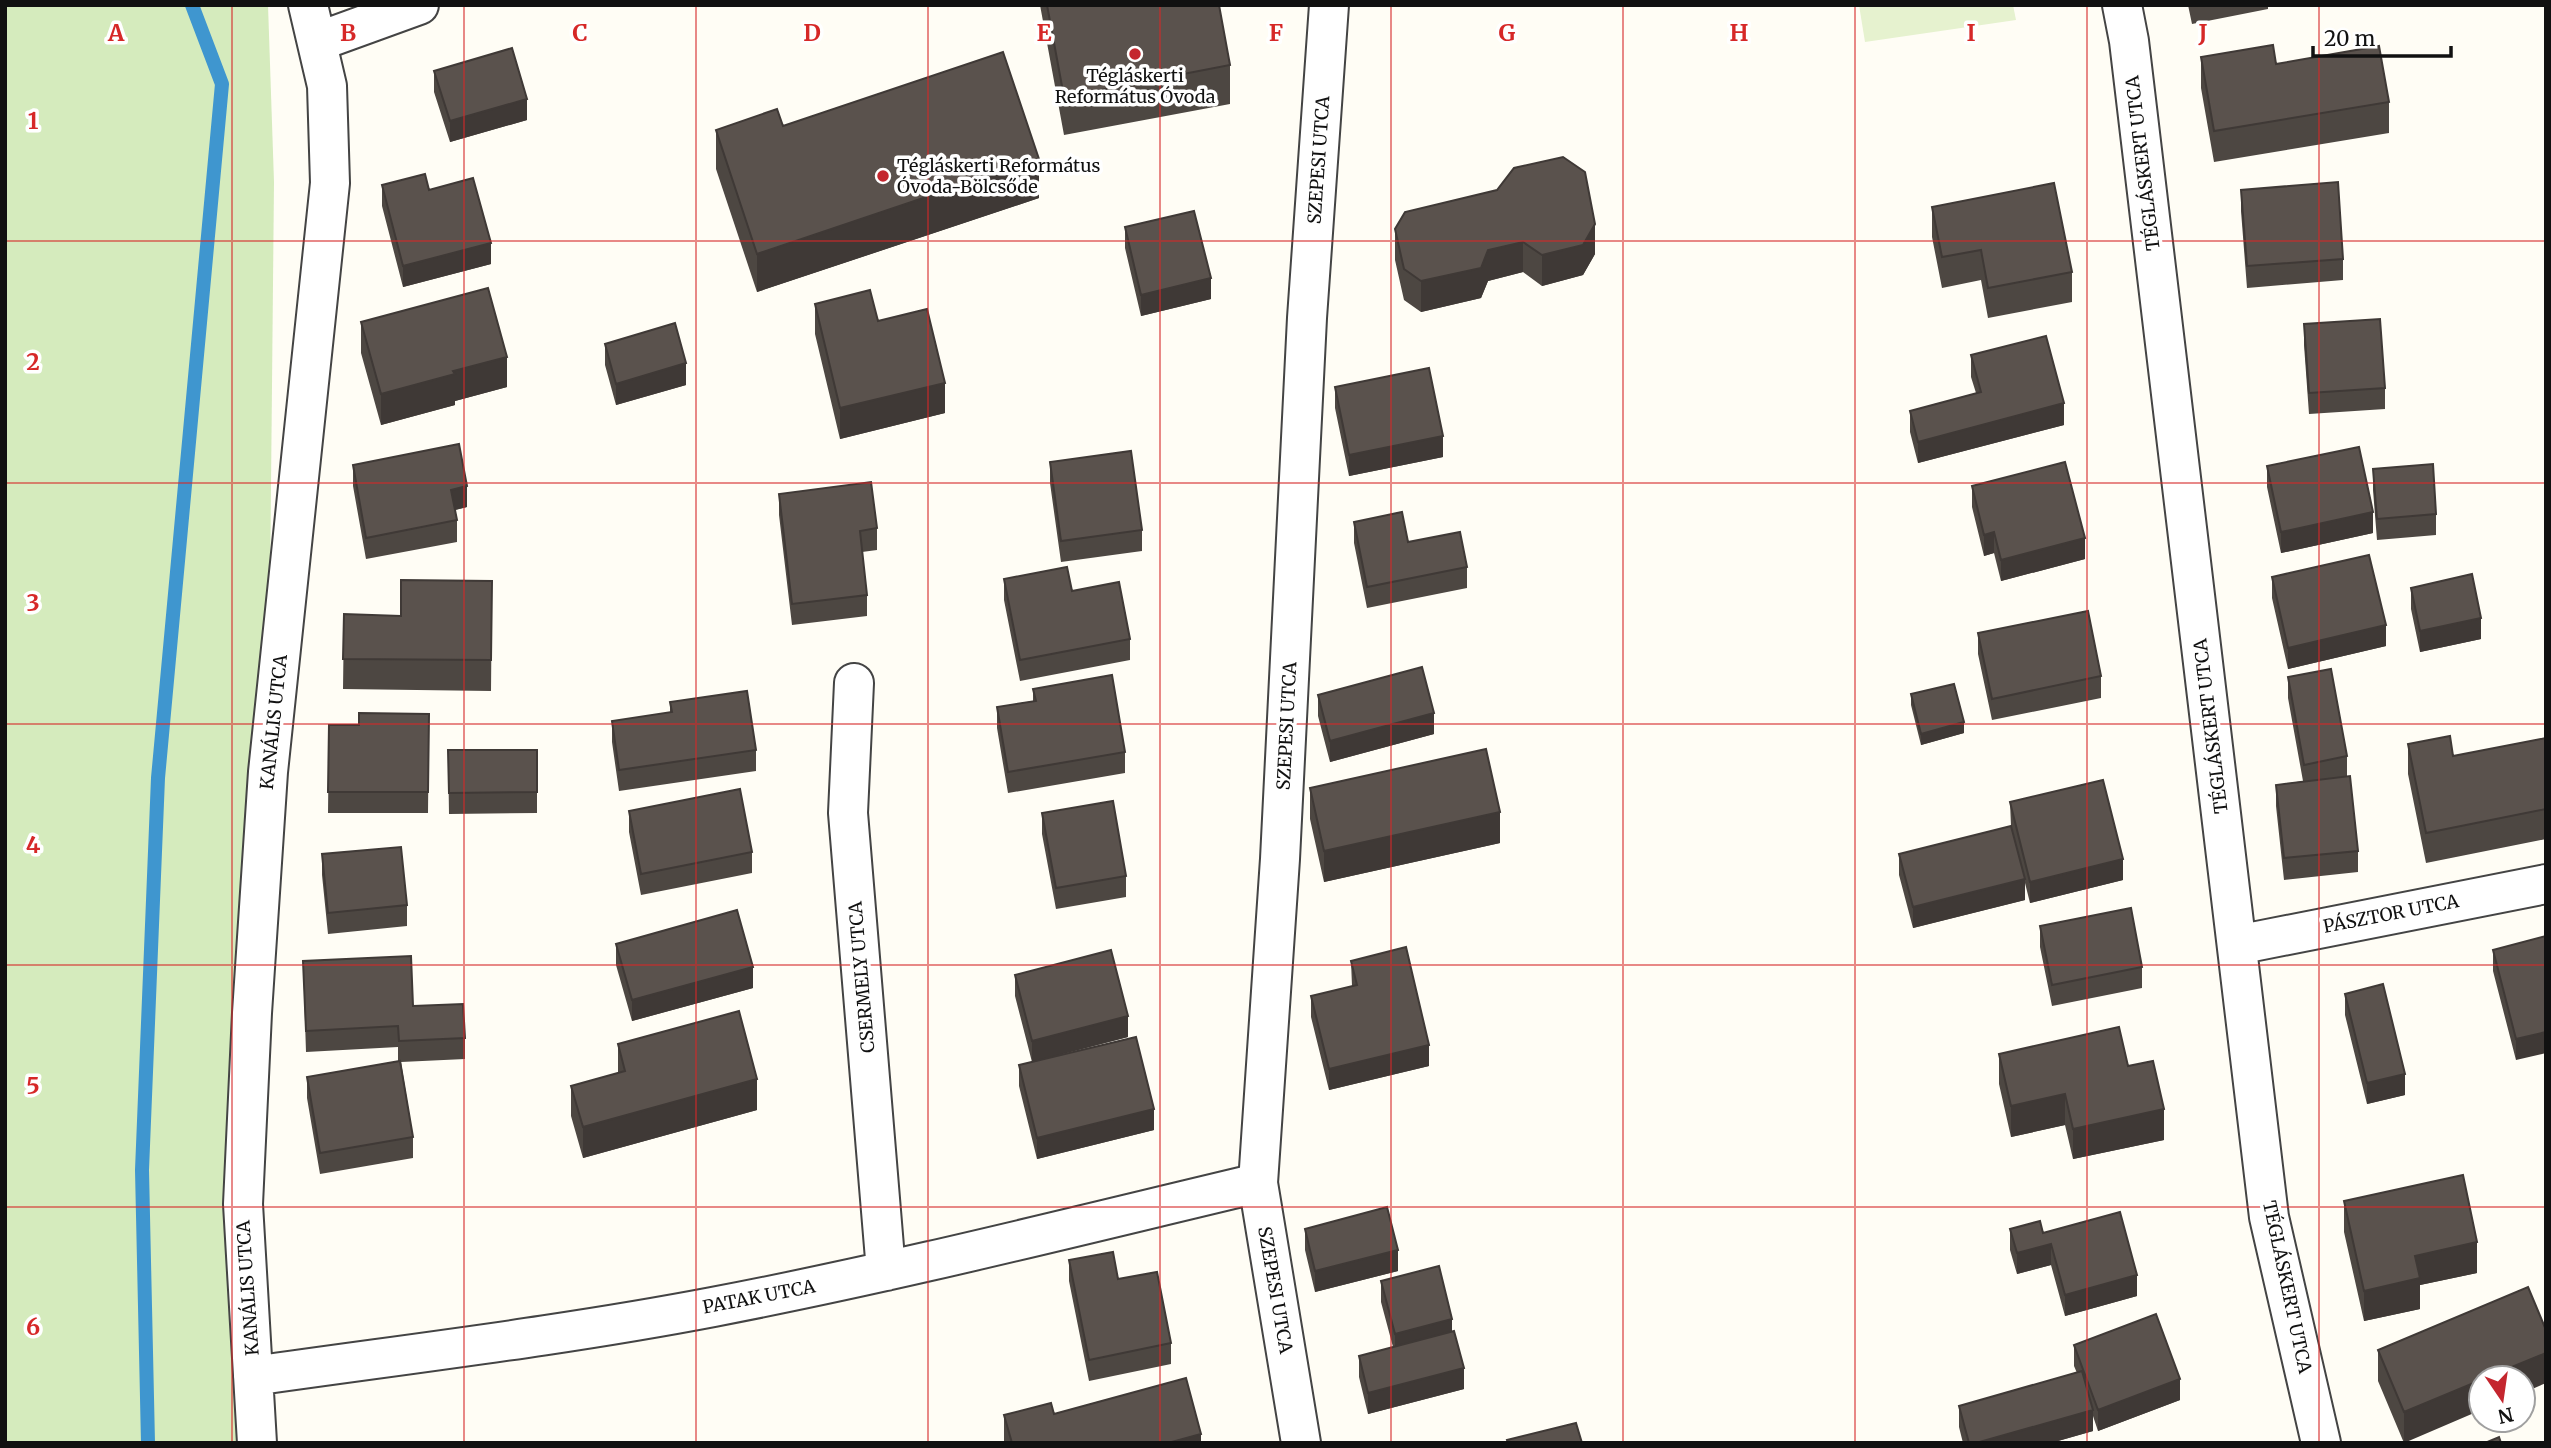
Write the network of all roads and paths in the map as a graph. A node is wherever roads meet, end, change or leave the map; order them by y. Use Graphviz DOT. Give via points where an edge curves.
graph roads {
  1 [pos="309,5"];
  2 [pos="419,5"];
  3 [pos="1329,5"];
  4 [pos="2122,5"];
  5 [pos="317,42"];
  6 [pos="853,683"];
  7 [pos="2546,884"];
  8 [pos="2236,945"];
  9 [pos="1258,1183"];
  10 [pos="886,1271"];
  11 [pos="253,1376"];
  12 [pos="257,1443"];
  13 [pos="1301,1443"];
  14 [pos="2321,1443"];
  1 -- 5 [label="street, KANÁLIS UTCA"];
  2 -- 5 [label="street"];
  3 -- 9 [label="street, SZEPESI UTCA"];
  4 -- 8 [label="street, TÉGLÁSKERT UTCA"];
  5 -- 11 [label="street, KANÁLIS UTCA" via="327,86 330,183 268,772 252,1013 243,1204"];
  6 -- 10 [label="street, CSERMELY UTCA" via="848,813"];
  7 -- 8 [label="street, PÁSZTOR UTCA"];
  8 -- 14 [label="street, TÉGLÁSKERT UTCA" via="2269,1217"];
  9 -- 10 [label="street, PATAK UTCA"];
  9 -- 13 [label="street, SZEPESI UTCA"];
  10 -- 11 [label="street, PATAK UTCA" via="544,1335"];
  11 -- 12 [label="street, KANÁLIS UTCA"];
}
